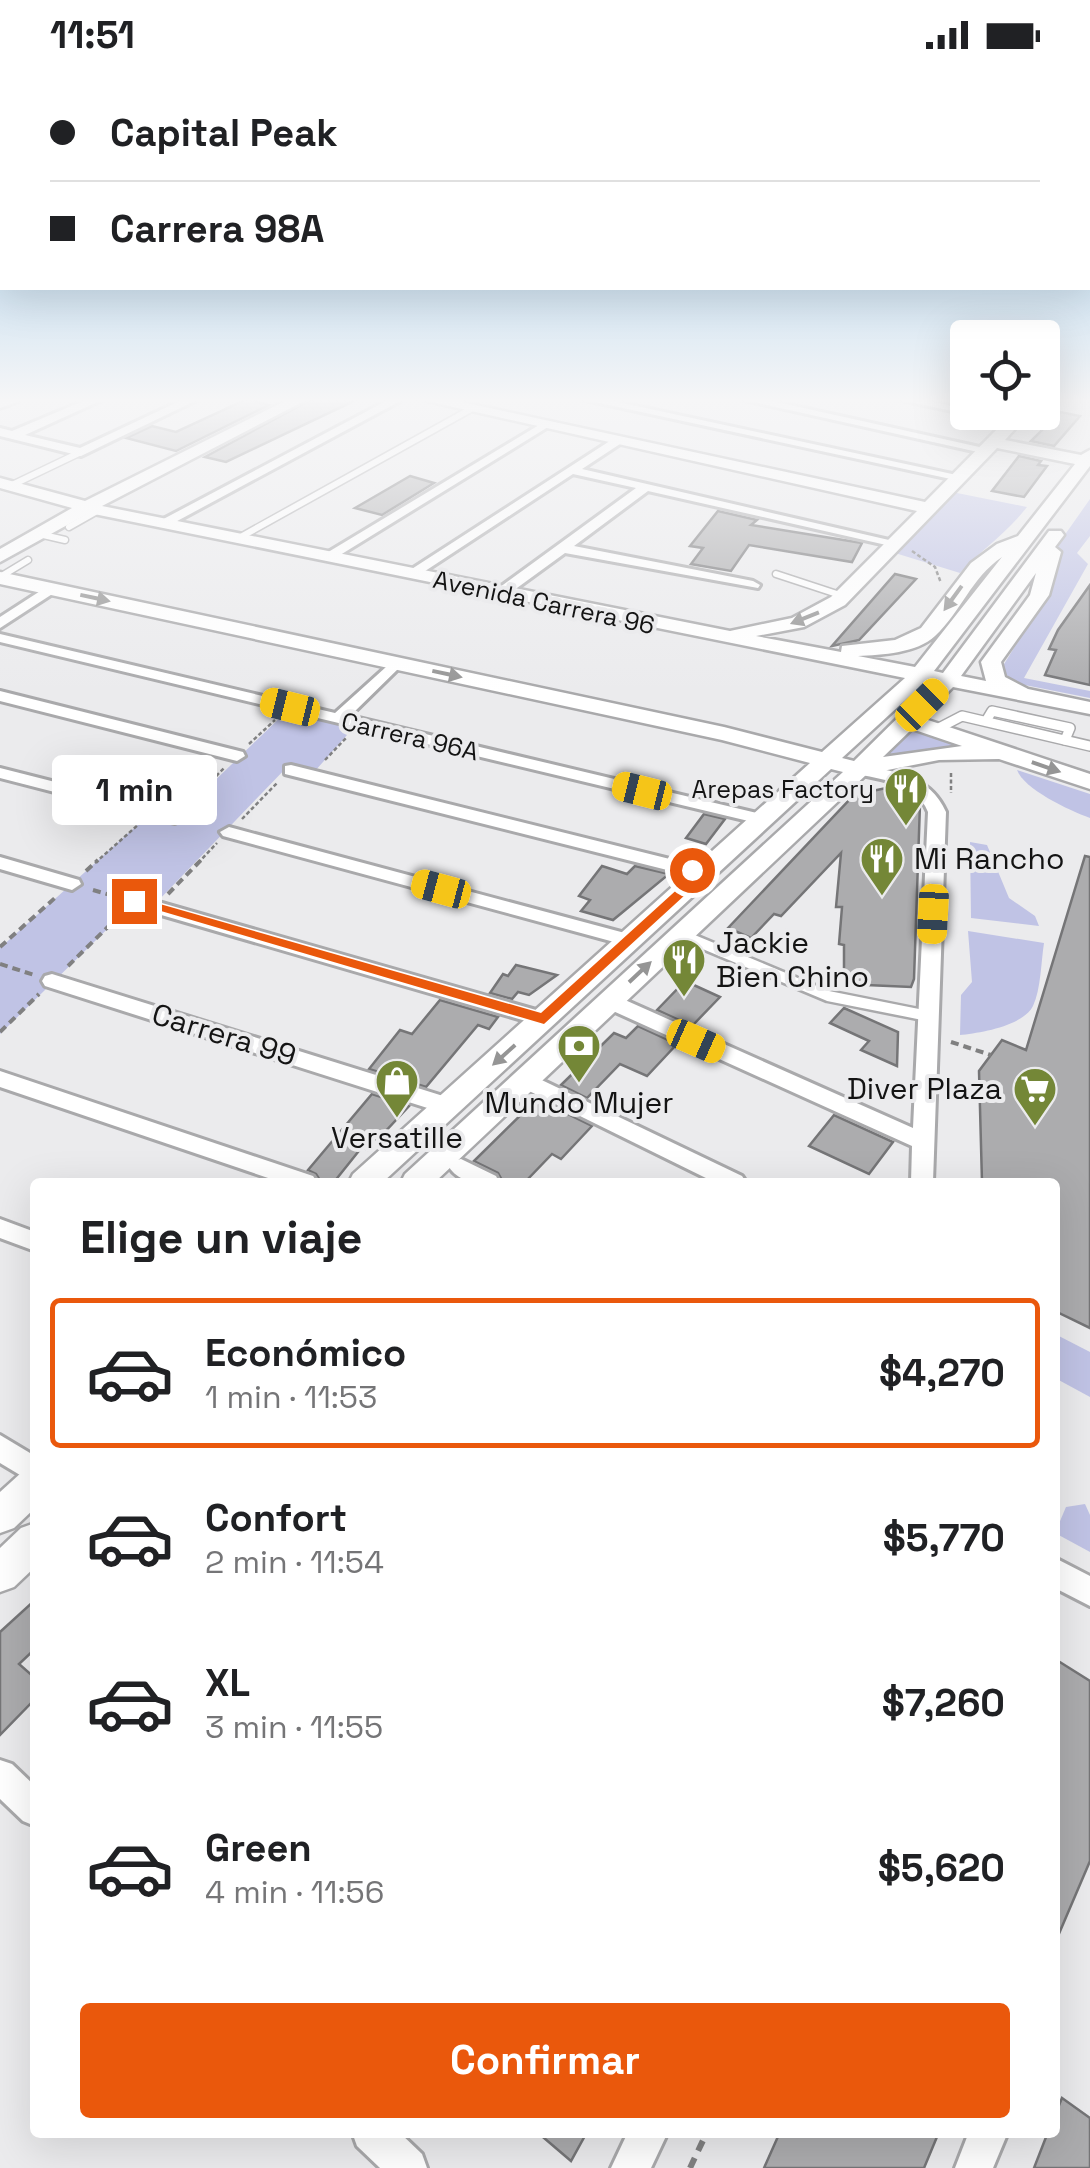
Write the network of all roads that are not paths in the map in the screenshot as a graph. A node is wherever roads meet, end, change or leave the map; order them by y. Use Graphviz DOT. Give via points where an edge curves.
graph roads {
  1 [pos="52,497"];
  2 [pos="114,497"];
  3 [pos="213,497"];
  4 [pos="314,497"];
  5 [pos="425,497"];
  6 [pos="530,497"];
  7 [pos="632,497"];
  8 [pos="690,497"];
  9 [pos="882,497"];
  10 [pos="941,497"];
  11 [pos="1059,497"];
  12 [pos="93,508"];
  13 [pos="930,508"];
  14 [pos="161,524"];
  15 [pos="69,527"];
  16 [pos="39,534"];
  17 [pos="1027,539"];
  18 [pos="65,540"];
  19 [pos="237,540"];
  20 [pos="895,543"];
  21 [pos="562,548"];
  22 [pos="0,557"];
  23 [pos="326,557"];
  24 [pos="28,560"];
  25 [pos="411,574"];
  26 [pos="776,574"];
  27 [pos="0,577"];
  28 [pos="753,585"];
  29 [pos="53,589"];
  30 [pos="501,593"];
  31 [pos="843,596"];
  32 [pos="0,624"];
  33 [pos="705,634"];
  34 [pos="0,638"];
  35 [pos="768,648"];
  36 [pos="396,663"];
  37 [pos="920,675"];
  38 [pos="948,680"];
  39 [pos="1022,694"];
  40 [pos="0,696"];
  41 [pos="1090,708"];
  42 [pos="338,718"];
  43 [pos="907,720"];
  44 [pos="934,730"];
  45 [pos="724,734"];
  46 [pos="1090,746"];
  47 [pos="1001,752"];
  48 [pos="237,756"];
  49 [pos="827,761"];
  50 [pos="859,769"];
  51 [pos="292,770"];
  52 [pos="0,773"];
  53 [pos="1090,782"];
  54 [pos="772,810"];
  55 [pos="175,818"];
  56 [pos="229,832"];
  57 [pos="0,863"];
  58 [pos="703,873"];
  59 [pos="72,884"];
  60 [pos="134,901"];
  61 [pos="680,935"];
  62 [pos="629,940"];
  63 [pos="52,981"];
  64 [pos="609,1001"];
  65 [pos="544,1019"];
  66 [pos="928,1025"];
  67 [pos="0,1079"];
  68 [pos="526,1080"];
  69 [pos="448,1106"];
  70 [pos="924,1142"];
  71 [pos="460,1168"];
  72 [pos="293,1178"];
  73 [pos="368,1178"];
  74 [pos="420,1178"];
  75 [pos="480,1178"];
  76 [pos="726,1178"];
  77 [pos="922,1178"];
  78 [pos="0,1228"];
  79 [pos="30,1240"];
  80 [pos="0,1446"];
  81 [pos="30,1468"];
  82 [pos="30,1489"];
  83 [pos="0,1516"];
  84 [pos="30,1546"];
  85 [pos="0,1574"];
  86 [pos="1060,1575"];
  87 [pos="1090,1592"];
  88 [pos="0,1776"];
  89 [pos="30,1804"];
  90 [pos="377,2138"];
  91 [pos="646,2138"];
  92 [pos="986,2138"];
  93 [pos="408,2168"];
  94 [pos="630,2168"];
  95 [pos="974,2168"];
  1 -- 12 [label="main road, Avenida Carrera 96"];
  2 -- 12 [label="main road"];
  3 -- 14 [label="street"];
  4 -- 19 [label="lane"];
  5 -- 23 [label="street"];
  6 -- 25 [label="street"];
  7 -- 21 [label="street"];
  8 -- 20 [label="street"];
  9 -- 13 [label="main road"];
  10 -- 13 [label="main road"];
  11 -- 17 [label="main road"];
  12 -- 14 [label="main road, Avenida Carrera 96"];
  12 -- 15 [label="lane"];
  12 -- 16 [label="main road"];
  13 -- 20 [label="main road"];
  14 -- 19 [label="main road, Avenida Carrera 96"];
  16 -- 18 [label="lane"];
  16 -- 22 [label="main road"];
  17 -- 35 [label="main road, one-way" via="989,555 918,638 860,650"];
  17 -- 37 [label="main road"];
  19 -- 23 [label="main road, Avenida Carrera 96"];
  20 -- 31 [label="main road"];
  21 -- 28 [label="street"];
  21 -- 30 [label="street"];
  23 -- 25 [label="main road, Avenida Carrera 96"];
  24 -- 27 [label="lane"];
  25 -- 30 [label="main road, Avenida Carrera 96"];
  26 -- 31 [label="lane"];
  27 -- 29 [label="main road"];
  29 -- 32 [label="street"];
  29 -- 36 [label="main road, one-way"];
  30 -- 33 [label="main road, Avenida Carrera 96"];
  31 -- 33 [label="main road, one-way" via="796,623"];
  33 -- 35 [label="main road, Avenida Carrera 96"];
  34 -- 42 [label="street, Carrera 96A"];
  35 -- 37 [label="main road, Avenida Carrera 96"];
  36 -- 42 [label="street"];
  36 -- 45 [label="main road, one-way"];
  37 -- 38 [label="main road, Avenida Carrera 96"];
  37 -- 49 [label="main road"];
  38 -- 39 [label="main road, Avenida Carrera 96"];
  38 -- 39 [label="main road" via="1059,529 1045,583 990,662 996,680"];
  38 -- 43 [label="main road"];
  39 -- 41 [label="main road, Avenida Carrera 96"];
  40 -- 48 [label="street"];
  42 -- 54 [label="street, Carrera 96A"];
  43 -- 44 [label="main road"];
  43 -- 50 [label="main road"];
  44 -- 46 [label="lane" via="962,716"];
  44 -- 47 [label="main road"];
  45 -- 49 [label="main road"];
  45 -- 54 [label="main road" via="772,764 780,778"];
  47 -- 50 [label="main road" via="939,753"];
  47 -- 53 [label="main road, one-way"];
  49 -- 50 [label="main road"];
  49 -- 54 [label="main road"];
  50 -- 61 [label="main road"];
  50 -- 66 [label="street" via="921,786 934,802"];
  51 -- 58 [label="street"];
  52 -- 55 [label="street"];
  54 -- 58 [label="main road"];
  56 -- 62 [label="street"];
  57 -- 59 [label="street"];
  58 -- 62 [label="main road"];
  60 -- 65 [label="street"];
  64 -- 61 [label="main road, one-way"];
  61 -- 66 [label="lane" via="828,996"];
  62 -- 65 [label="main road"];
  63 -- 69 [label="street, Carrera 99"];
  64 -- 68 [label="main road"];
  64 -- 70 [label="street"];
  65 -- 69 [label="main road, one-way"];
  66 -- 70 [label="street"];
  67 -- 72 [label="street"];
  68 -- 74 [label="main road"];
  68 -- 76 [label="street"];
  69 -- 73 [label="main road"];
  70 -- 77 [label="street"];
  71 -- 75 [label="street"];
  78 -- 79 [label="street"];
  80 -- 81 [label="street"];
  82 -- 83 [label="main road"];
  84 -- 85 [label="main road"];
  86 -- 87 [label="street"];
  88 -- 89 [label="street"];
  90 -- 93 [label="street"];
  91 -- 94 [label="street"];
  92 -- 95 [label="street"];
}
